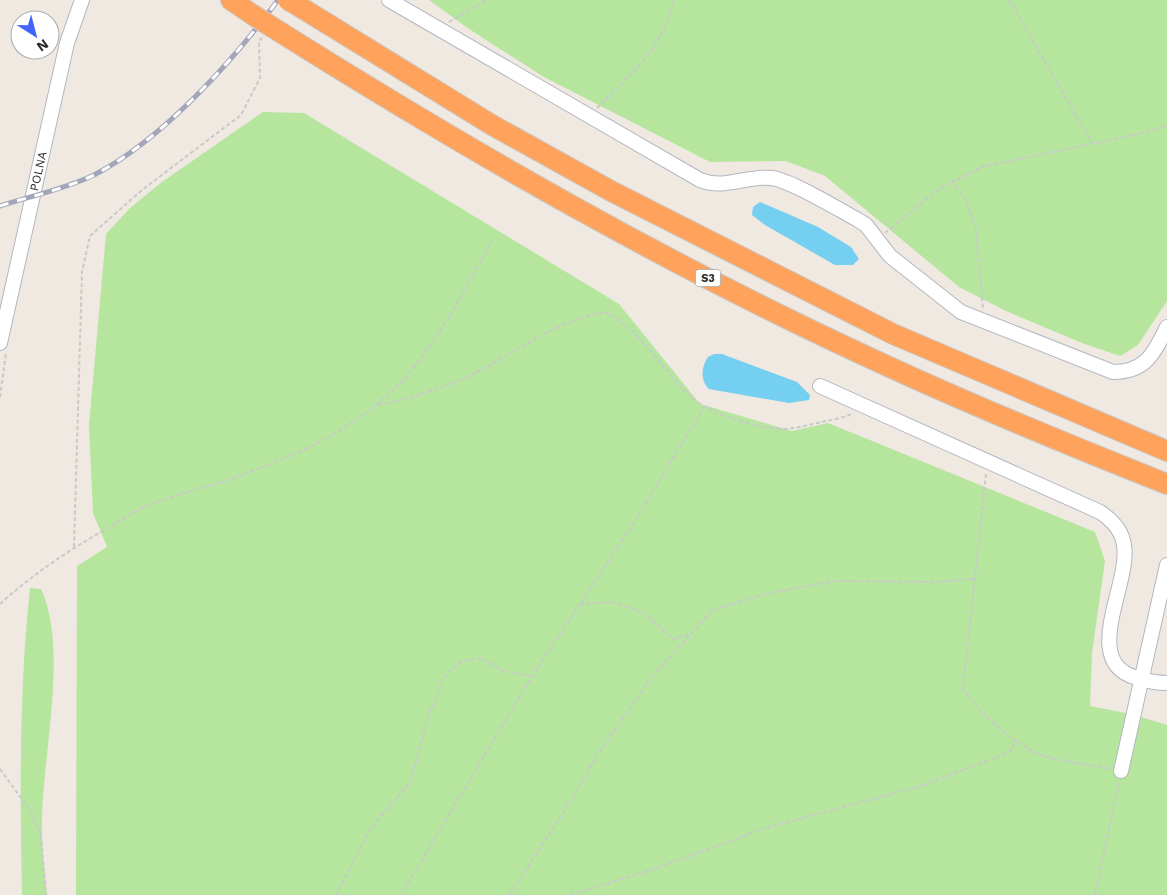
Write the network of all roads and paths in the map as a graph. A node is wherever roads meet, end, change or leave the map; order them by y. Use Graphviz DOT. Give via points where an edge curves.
graph roads {
  1 [pos="82,0"];
  2 [pos="231,0"];
  3 [pos="389,0"];
  4 [pos="486,0"];
  5 [pos="673,0"];
  6 [pos="1009,0"];
  7 [pos="290,1"];
  8 [pos="437,29"];
  9 [pos="268,31"];
  10 [pos="589,116"];
  11 [pos="1167,126"];
  12 [pos="1092,143"];
  13 [pos="952,180"];
  14 [pos="492,240"];
  15 [pos="877,240"];
  16 [pos="985,323"];
  17 [pos="1167,327"];
  18 [pos="0,341"];
  19 [pos="820,386"];
  20 [pos="858,402"];
  21 [pos="376,405"];
  22 [pos="704,407"];
  23 [pos="1167,451"];
  24 [pos="987,461"];
  25 [pos="1167,484"];
  26 [pos="74,547"];
  27 [pos="1167,565"];
  28 [pos="975,579"];
  29 [pos="0,604"];
  30 [pos="578,606"];
  31 [pos="691,635"];
  32 [pos="532,676"];
  33 [pos="1142,679"];
  34 [pos="1167,683"];
  35 [pos="1016,740"];
  36 [pos="0,769"];
  37 [pos="1121,771"];
  38 [pos="46,895"];
  39 [pos="336,895"];
  40 [pos="401,895"];
  41 [pos="510,895"];
  42 [pos="570,895"];
  43 [pos="1096,895"];
  1 -- 18 [label="street, POLNA" via="67,43"];
  2 -- 9 [label="highway, S3, bridge" via="253,15"];
  3 -- 8 [label="street"];
  4 -- 8 [label="path"];
  5 -- 10 [label="path" via="671,13 658,40 641,64"];
  6 -- 12 [label="path"];
  7 -- 23 [label="highway" via="492,125 629,200 893,334"];
  8 -- 10 [label="street"];
  9 -- 25 [label="highway, S3" via="687,268 881,363"];
  9 -- 26 [label="path" via="259,41 260,78 240,115 142,190 90,236 82,272"];
  10 -- 15 [label="street" via="711,185 761,178 786,183 858,220"];
  11 -- 12 [label="path"];
  12 -- 13 [label="path" via="993,163"];
  13 -- 15 [label="path" via="920,202"];
  13 -- 16 [label="path" via="966,200 976,230"];
  14 -- 21 [label="path" via="444,323 410,372"];
  15 -- 16 [label="street" via="890,256 944,301"];
  16 -- 17 [label="street" via="1113,372 1134,370 1144,363 1153,354"];
  19 -- 20 [label="street"];
  20 -- 22 [label="path" via="850,415 782,429"];
  20 -- 24 [label="street"];
  21 -- 22 [label="path" via="404,401 439,388 473,374 562,325 604,312 620,319 637,334 681,386"];
  21 -- 26 [label="path" via="343,430 314,445 231,479 144,508"];
  22 -- 30 [label="path"];
  24 -- 28 [label="path"];
  24 -- 33 [label="street" via="1100,512 1114,524 1124,543 1125,555 1108,640 1109,650 1118,667 1128,676"];
  26 -- 29 [label="path"];
  27 -- 33 [label="street"];
  28 -- 31 [label="path" via="835,581 769,593 713,610"];
  28 -- 35 [label="path" via="963,689 974,705"];
  30 -- 31 [label="path" via="612,602 644,614 673,639"];
  30 -- 32 [label="path"];
  31 -- 41 [label="path" via="644,686"];
  32 -- 39 [label="path" via="503,672 481,658 462,661 443,678 410,783 371,828"];
  32 -- 40 [label="path"];
  33 -- 34 [label="street"];
  33 -- 37 [label="street"];
  35 -- 37 [label="path" via="1039,754"];
  35 -- 42 [label="path" via="1010,752 933,782 766,828 654,869"];
  36 -- 38 [label="path" via="32,813 41,836"];
  37 -- 43 [label="path"];
}
